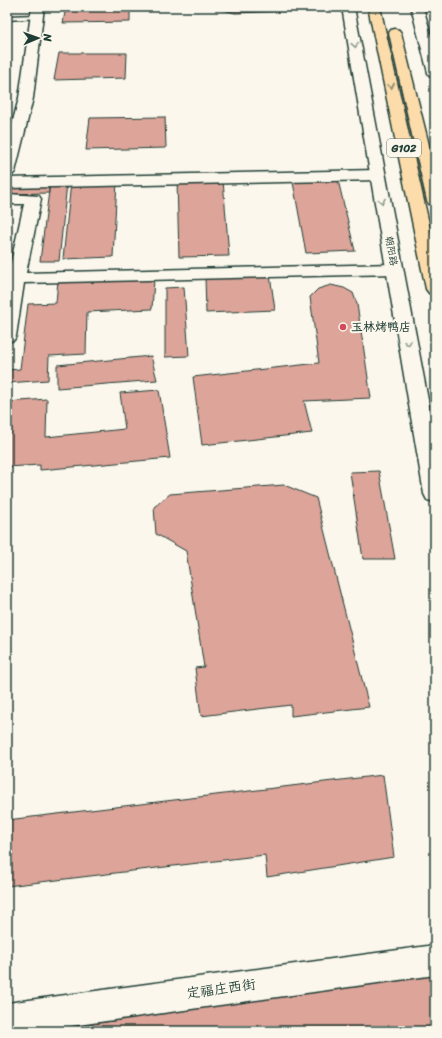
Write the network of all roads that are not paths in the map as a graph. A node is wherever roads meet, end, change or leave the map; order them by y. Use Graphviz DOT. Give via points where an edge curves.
graph roads {
  1 [pos="348,7"];
  2 [pos="374,7"];
  3 [pos="417,7"];
  4 [pos="37,12"];
  5 [pos="7,18"];
  6 [pos="392,22"];
  7 [pos="435,73"];
  8 [pos="7,172"];
  9 [pos="377,175"];
  10 [pos="7,183"];
  11 [pos="7,199"];
  12 [pos="435,201"];
  13 [pos="394,269"];
  14 [pos="16,278"];
  15 [pos="435,288"];
  16 [pos="7,336"];
  17 [pos="435,494"];
  18 [pos="435,960"];
  19 [pos="7,1018"];
  1 -- 9 [label="street, 朝阳路, one-way"];
  2 -- 15 [label="highway, G102, one-way"];
  3 -- 7 [label="street"];
  4 -- 5 [label="lane"];
  4 -- 8 [label="street" via="26,98"];
  6 -- 12 [label="highway, G102"];
  9 -- 10 [label="street"];
  9 -- 13 [label="street, 朝阳路, one-way"];
  11 -- 14 [label="street" via="33,199"];
  13 -- 14 [label="street"];
  13 -- 17 [label="street, 朝阳路, one-way"];
  14 -- 16 [label="street"];
  18 -- 19 [label="street, 定福庄西街"];
}
